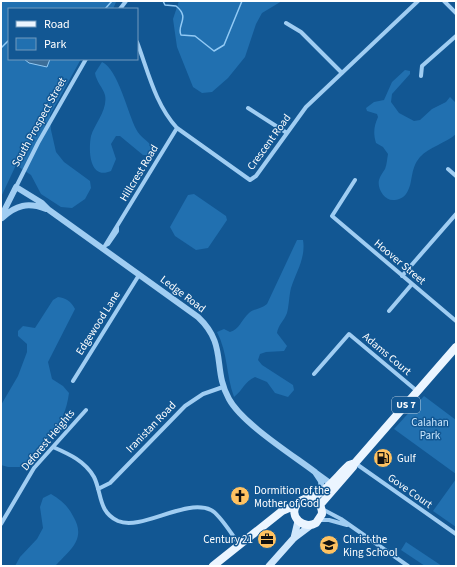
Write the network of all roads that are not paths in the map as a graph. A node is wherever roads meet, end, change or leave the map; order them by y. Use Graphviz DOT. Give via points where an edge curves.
graph roads {
  1 [pos="418,1"];
  2 [pos="444,1"];
  3 [pos="456,13"];
  4 [pos="286,23"];
  5 [pos="456,36"];
  6 [pos="138,45"];
  7 [pos="85,60"];
  8 [pos="342,73"];
  9 [pos="421,76"];
  10 [pos="248,108"];
  11 [pos="177,128"];
  12 [pos="287,133"];
  13 [pos="448,169"];
  14 [pos="456,176"];
  15 [pos="355,180"];
  16 [pos="16,187"];
  17 [pos="49,210"];
  18 [pos="456,214"];
  19 [pos="1,218"];
  20 [pos="105,247"];
  21 [pos="139,275"];
  22 [pos="402,276"];
  23 [pos="412,284"];
  24 [pos="389,311"];
  25 [pos="456,321"];
  26 [pos="456,347"];
  27 [pos="314,374"];
  28 [pos="72,380"];
  29 [pos="223,386"];
  30 [pos="417,391"];
  31 [pos="86,410"];
  32 [pos="53,447"];
  33 [pos="354,463"];
  34 [pos="314,472"];
  35 [pos="333,485"];
  36 [pos="98,489"];
  37 [pos="322,491"];
  38 [pos="310,498"];
  39 [pos="296,505"];
  40 [pos="321,507"];
  41 [pos="277,516"];
  42 [pos="297,519"];
  43 [pos="319,520"];
  44 [pos="1,524"];
  45 [pos="310,526"];
  46 [pos="349,526"];
  47 [pos="456,534"];
  48 [pos="294,538"];
  49 [pos="240,546"];
  50 [pos="213,566"];
  51 [pos="269,566"];
  52 [pos="408,566"];
  1 -- 8 [label="street, Crescent Road"];
  2 -- 3 [label="street"];
  4 -- 8 [label="street" via="301,32"];
  5 -- 9 [label="street" via="422,66"];
  6 -- 11 [label="street, Crescent Road" via="157,96 165,113"];
  7 -- 16 [label="street, South Prospect Street"];
  8 -- 12 [label="street, Crescent Road" via="306,106"];
  10 -- 12 [label="street"];
  11 -- 12 [label="street, Crescent Road" via="250,180 256,176"];
  11 -- 20 [label="street, Hillcrest Road"];
  13 -- 14 [label="street"];
  15 -- 22 [label="street, Hoover Street" via="332,216"];
  16 -- 17 [label="street, Ledge Road"];
  16 -- 19 [label="street, South Prospect Street"];
  17 -- 19 [label="street, Ledge Road" via="30,204 20,205"];
  17 -- 20 [label="street, Ledge Road"];
  18 -- 22 [label="street"];
  20 -- 21 [label="street, Ledge Road"];
  21 -- 28 [label="street, Edgewood Lane"];
  21 -- 29 [label="street, Ledge Road" via="207,326 217,346"];
  22 -- 23 [label="street, Hoover Street"];
  23 -- 24 [label="street"];
  23 -- 25 [label="street, Hoover Street"];
  26 -- 30 [label="main road, US 7"];
  27 -- 30 [label="street, Adams Court" via="349,334"];
  29 -- 34 [label="street, Ledge Road" via="240,414"];
  29 -- 36 [label="street, Iranistan Road" via="203,394 185,406 110,483"];
  30 -- 33 [label="main road, US 7"];
  31 -- 32 [label="street, Deforest Heights"];
  32 -- 36 [label="street" via="84,464"];
  32 -- 44 [label="street, Deforest Heights" via="34,468"];
  33 -- 35 [label="main road, US 7" via="349,465"];
  33 -- 47 [label="street, Gove Court"];
  34 -- 35 [label="street, Ledge Road"];
  34 -- 37 [label="street, Ledge Road" via="320,481"];
  35 -- 37 [label="main road, US 7"];
  35 -- 40 [label="main road, US 7"];
  36 -- 49 [label="street" via="103,508 122,522 134,523 184,510 210,510"];
  37 -- 38 [label="main road, US 7"];
  38 -- 39 [label="main road"];
  38 -- 40 [label="main road" via="316,500"];
  39 -- 41 [label="main road"];
  39 -- 42 [label="main road"];
  40 -- 43 [label="main road"];
  40 -- 46 [label="street"];
  41 -- 42 [label="main road" via="286,515"];
  41 -- 49 [label="main road"];
  42 -- 45 [label="main road"];
  42 -- 48 [label="main road"];
  43 -- 45 [label="main road"];
  43 -- 46 [label="street"];
  45 -- 48 [label="main road"];
  46 -- 52 [label="street"];
  48 -- 51 [label="main road"];
  49 -- 50 [label="main road"];
}
